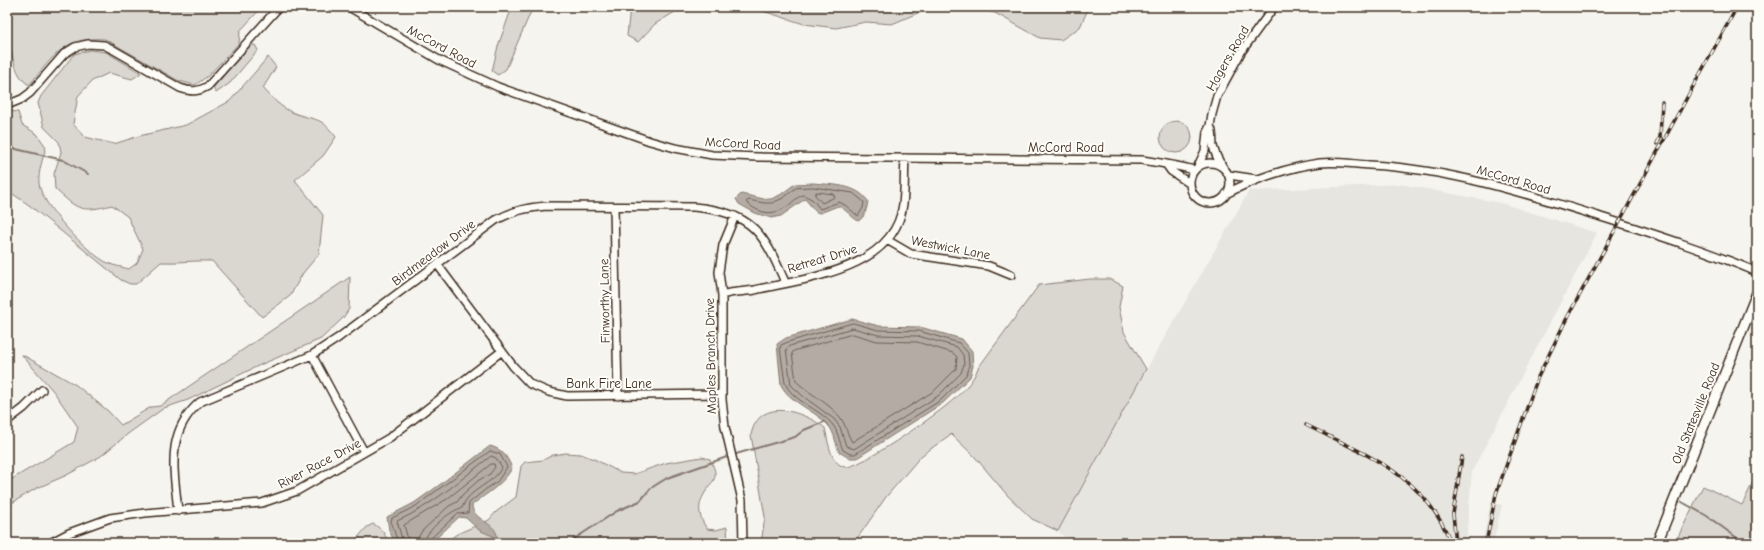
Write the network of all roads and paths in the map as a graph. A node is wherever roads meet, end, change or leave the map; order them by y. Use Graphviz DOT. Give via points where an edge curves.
graph roads {
  1 [pos="279,7"];
  2 [pos="349,7"];
  3 [pos="1275,7"];
  4 [pos="7,105"];
  5 [pos="1210,126"];
  6 [pos="905,158"];
  7 [pos="1166,164"];
  8 [pos="1196,168"];
  9 [pos="1223,168"];
  10 [pos="1229,175"];
  11 [pos="1256,179"];
  12 [pos="1189,183"];
  13 [pos="1226,194"];
  14 [pos="614,206"];
  15 [pos="735,216"];
  16 [pos="887,240"];
  17 [pos="437,264"];
  18 [pos="1757,272"];
  19 [pos="1011,275"];
  20 [pos="785,282"];
  21 [pos="1757,293"];
  22 [pos="722,295"];
  23 [pos="502,351"];
  24 [pos="312,356"];
  25 [pos="42,390"];
  26 [pos="721,394"];
  27 [pos="618,396"];
  28 [pos="7,421"];
  29 [pos="364,452"];
  30 [pos="178,511"];
  31 [pos="50,543"];
  32 [pos="743,543"];
  33 [pos="1657,543"];
  1 -- 4 [label="street" via="208,86 198,91 180,88 104,45 88,44 75,47 64,54 30,93"];
  2 -- 6 [label="street, McCord Road" via="467,74 675,148 725,156"];
  3 -- 5 [label="street, Hagers Road" via="1258,27 1229,73 1217,96"];
  5 -- 8 [label="street, Hagers Road" via="1205,151"];
  5 -- 9 [label="street, Hagers Road" via="1215,155"];
  6 -- 7 [label="street, McCord Road" via="1142,160"];
  6 -- 16 [label="street, Retreat Drive" via="903,205 895,228"];
  7 -- 8 [label="street, McCord Road"];
  7 -- 12 [label="street, McCord Road"];
  8 -- 9 [label="street, McCord Road" via="1205,163 1214,163"];
  8 -- 12 [label="street"];
  9 -- 10 [label="street"];
  10 -- 11 [label="street, McCord Road"];
  10 -- 13 [label="street" via="1230,183"];
  11 -- 13 [label="street, McCord Road"];
  11 -- 18 [label="street, McCord Road" via="1321,163 1392,166 1450,174 1509,189 1619,223"];
  12 -- 13 [label="street, McCord Road" via="1193,195 1206,202 1217,201"];
  14 -- 15 [label="street, Birdmeadow Drive" via="694,207 715,209"];
  14 -- 17 [label="street, Birdmeadow Drive" via="524,208 496,220"];
  14 -- 27 [label="street, Finworthy Lane"];
  15 -- 20 [label="street, Birdmeadow Drive" via="759,231 771,249"];
  15 -- 22 [label="street, Maples Branch Drive" via="720,258"];
  16 -- 19 [label="street, Westwick Lane" via="911,254 989,266"];
  16 -- 20 [label="street, Retreat Drive" via="871,255 854,264"];
  17 -- 23 [label="street, Bank Fire Lane"];
  17 -- 24 [label="street, Birdmeadow Drive"];
  20 -- 22 [label="street, Retreat Drive"];
  21 -- 33 [label="main road, Old Statesville Road"];
  22 -- 26 [label="street, Maples Branch Drive"];
  23 -- 27 [label="street, Bank Fire Lane" via="530,384 549,392 567,396"];
  23 -- 29 [label="street, River Race Drive" via="389,438"];
  24 -- 29 [label="street"];
  24 -- 30 [label="street, Birdmeadow Drive" via="200,402 191,410 181,425 173,460"];
  25 -- 28 [label="street"];
  26 -- 27 [label="street, Bank Fire Lane"];
  26 -- 32 [label="street, Maples Branch Drive" via="722,416 742,500"];
  29 -- 30 [label="street, River Race Drive" via="297,491 275,500"];
  30 -- 31 [label="street, River Race Drive" via="110,518"];
}
